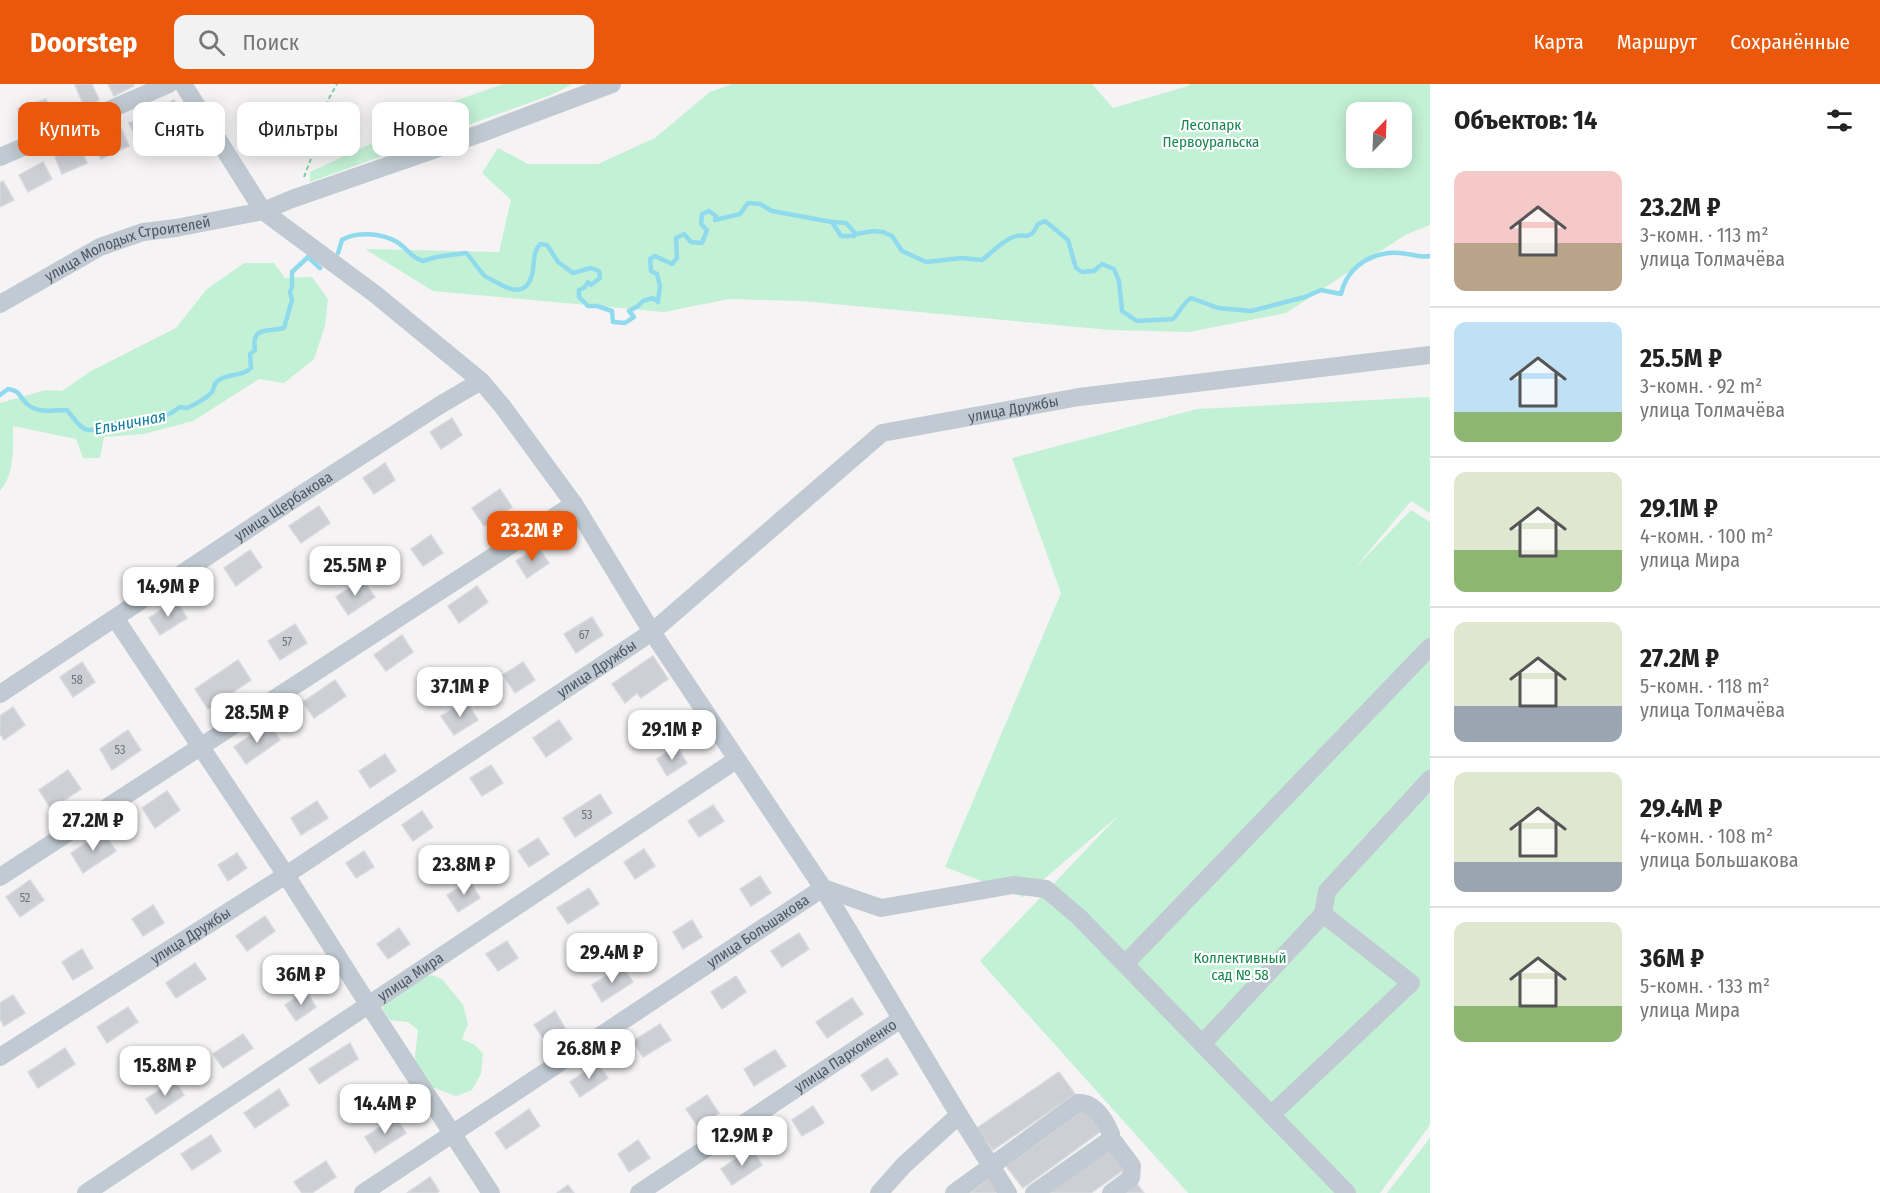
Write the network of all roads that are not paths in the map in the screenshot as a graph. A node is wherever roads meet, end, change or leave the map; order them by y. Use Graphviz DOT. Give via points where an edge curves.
graph roads {
  1 [pos="169,84"];
  2 [pos="183,84"];
  3 [pos="612,84"];
  4 [pos="0,157"];
  5 [pos="263,210"];
  6 [pos="0,304"];
  7 [pos="1430,355"];
  8 [pos="481,381"];
  9 [pos="574,504"];
  10 [pos="115,618"];
  11 [pos="652,632"];
  12 [pos="1430,647"];
  13 [pos="0,694"];
  14 [pos="200,746"];
  15 [pos="736,760"];
  16 [pos="1430,779"];
  17 [pos="286,875"];
  18 [pos="0,877"];
  19 [pos="824,888"];
  20 [pos="1323,914"];
  21 [pos="1125,964"];
  22 [pos="368,1004"];
  23 [pos="902,1019"];
  24 [pos="1202,1044"];
  25 [pos="0,1057"];
  26 [pos="959,1115"];
  27 [pos="1271,1115"];
  28 [pos="452,1133"];
  29 [pos="1108,1140"];
  30 [pos="990,1165"];
  31 [pos="86,1193"];
  32 [pos="363,1193"];
  33 [pos="491,1193"];
  34 [pos="639,1193"];
  35 [pos="879,1193"];
  36 [pos="954,1193"];
  37 [pos="1008,1193"];
  38 [pos="1035,1193"];
  39 [pos="1111,1193"];
  40 [pos="1347,1193"];
  1 -- 4 [label="street"];
  2 -- 5 [label="street"];
  3 -- 5 [label="street, улица Молодых Строителей"];
  5 -- 6 [label="street, улица Молодых Строителей" via="143,232 100,247"];
  5 -- 8 [label="street" via="375,294"];
  7 -- 11 [label="street, улица Дружбы" via="1078,397 882,433"];
  8 -- 9 [label="street"];
  8 -- 10 [label="street, улица Щербакова" via="392,435"];
  9 -- 11 [label="street"];
  9 -- 14 [label="street"];
  10 -- 13 [label="street, улица Щербакова"];
  10 -- 14 [label="street"];
  11 -- 15 [label="street"];
  11 -- 17 [label="street, улица Дружбы"];
  12 -- 21 [label="street"];
  14 -- 17 [label="street"];
  14 -- 18 [label="street"];
  15 -- 19 [label="street"];
  15 -- 22 [label="street, улица Мира"];
  16 -- 20 [label="street" via="1327,891"];
  17 -- 22 [label="street"];
  17 -- 25 [label="street, улица Дружбы"];
  19 -- 21 [label="street" via="881,908 1013,885 1046,889"];
  19 -- 23 [label="street"];
  19 -- 28 [label="street, улица Большакова"];
  20 -- 24 [label="street"];
  20 -- 27 [label="street" via="1411,982"];
  21 -- 24 [label="street"];
  22 -- 28 [label="street"];
  22 -- 31 [label="street, улица Мира"];
  23 -- 26 [label="street"];
  23 -- 34 [label="street, улица Пархоменко"];
  24 -- 27 [label="street"];
  26 -- 30 [label="street"];
  26 -- 35 [label="street"];
  27 -- 40 [label="street"];
  28 -- 32 [label="street, улица Большакова"];
  28 -- 33 [label="street"];
  29 -- 30 [label="street" via="1111,1134 1093,1107 1078,1103"];
  29 -- 38 [label="street"];
  29 -- 39 [label="street" via="1114,1142 1132,1166 1131,1178"];
  30 -- 36 [label="street"];
  30 -- 37 [label="street"];
}
